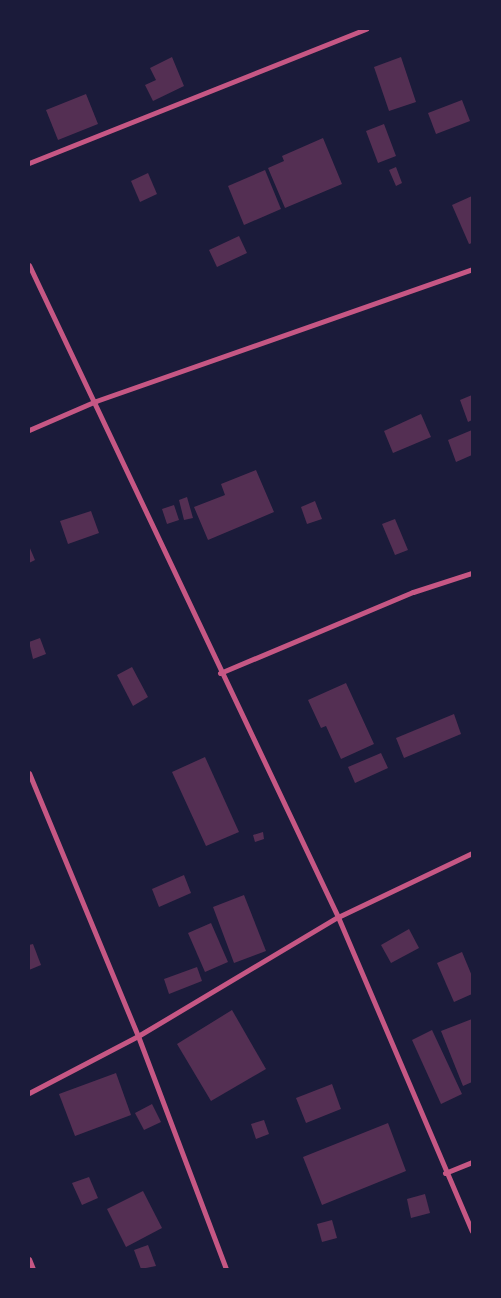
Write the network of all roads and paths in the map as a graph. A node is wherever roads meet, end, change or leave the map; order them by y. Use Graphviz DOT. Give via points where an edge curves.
graph roads {
  1 [pos="366,29"];
  2 [pos="29,163"];
  3 [pos="29,265"];
  4 [pos="472,269"];
  5 [pos="96,401"];
  6 [pos="29,430"];
  7 [pos="472,573"];
  8 [pos="220,673"];
  9 [pos="29,773"];
  10 [pos="472,853"];
  11 [pos="338,917"];
  12 [pos="138,1036"];
  13 [pos="29,1093"];
  14 [pos="472,1162"];
  15 [pos="446,1173"];
  16 [pos="472,1231"];
  17 [pos="29,1259"];
  18 [pos="33,1269"];
  19 [pos="226,1269"];
  1 -- 2 [label="street"];
  3 -- 5 [label="street"];
  4 -- 5 [label="street"];
  5 -- 6 [label="street"];
  5 -- 8 [label="street"];
  7 -- 8 [label="street" via="413,592"];
  8 -- 11 [label="street"];
  9 -- 12 [label="street"];
  10 -- 11 [label="street"];
  11 -- 12 [label="street"];
  11 -- 15 [label="street"];
  12 -- 13 [label="street"];
  12 -- 19 [label="street"];
  14 -- 15 [label="street"];
  15 -- 16 [label="street"];
  17 -- 18 [label="street"];
}
